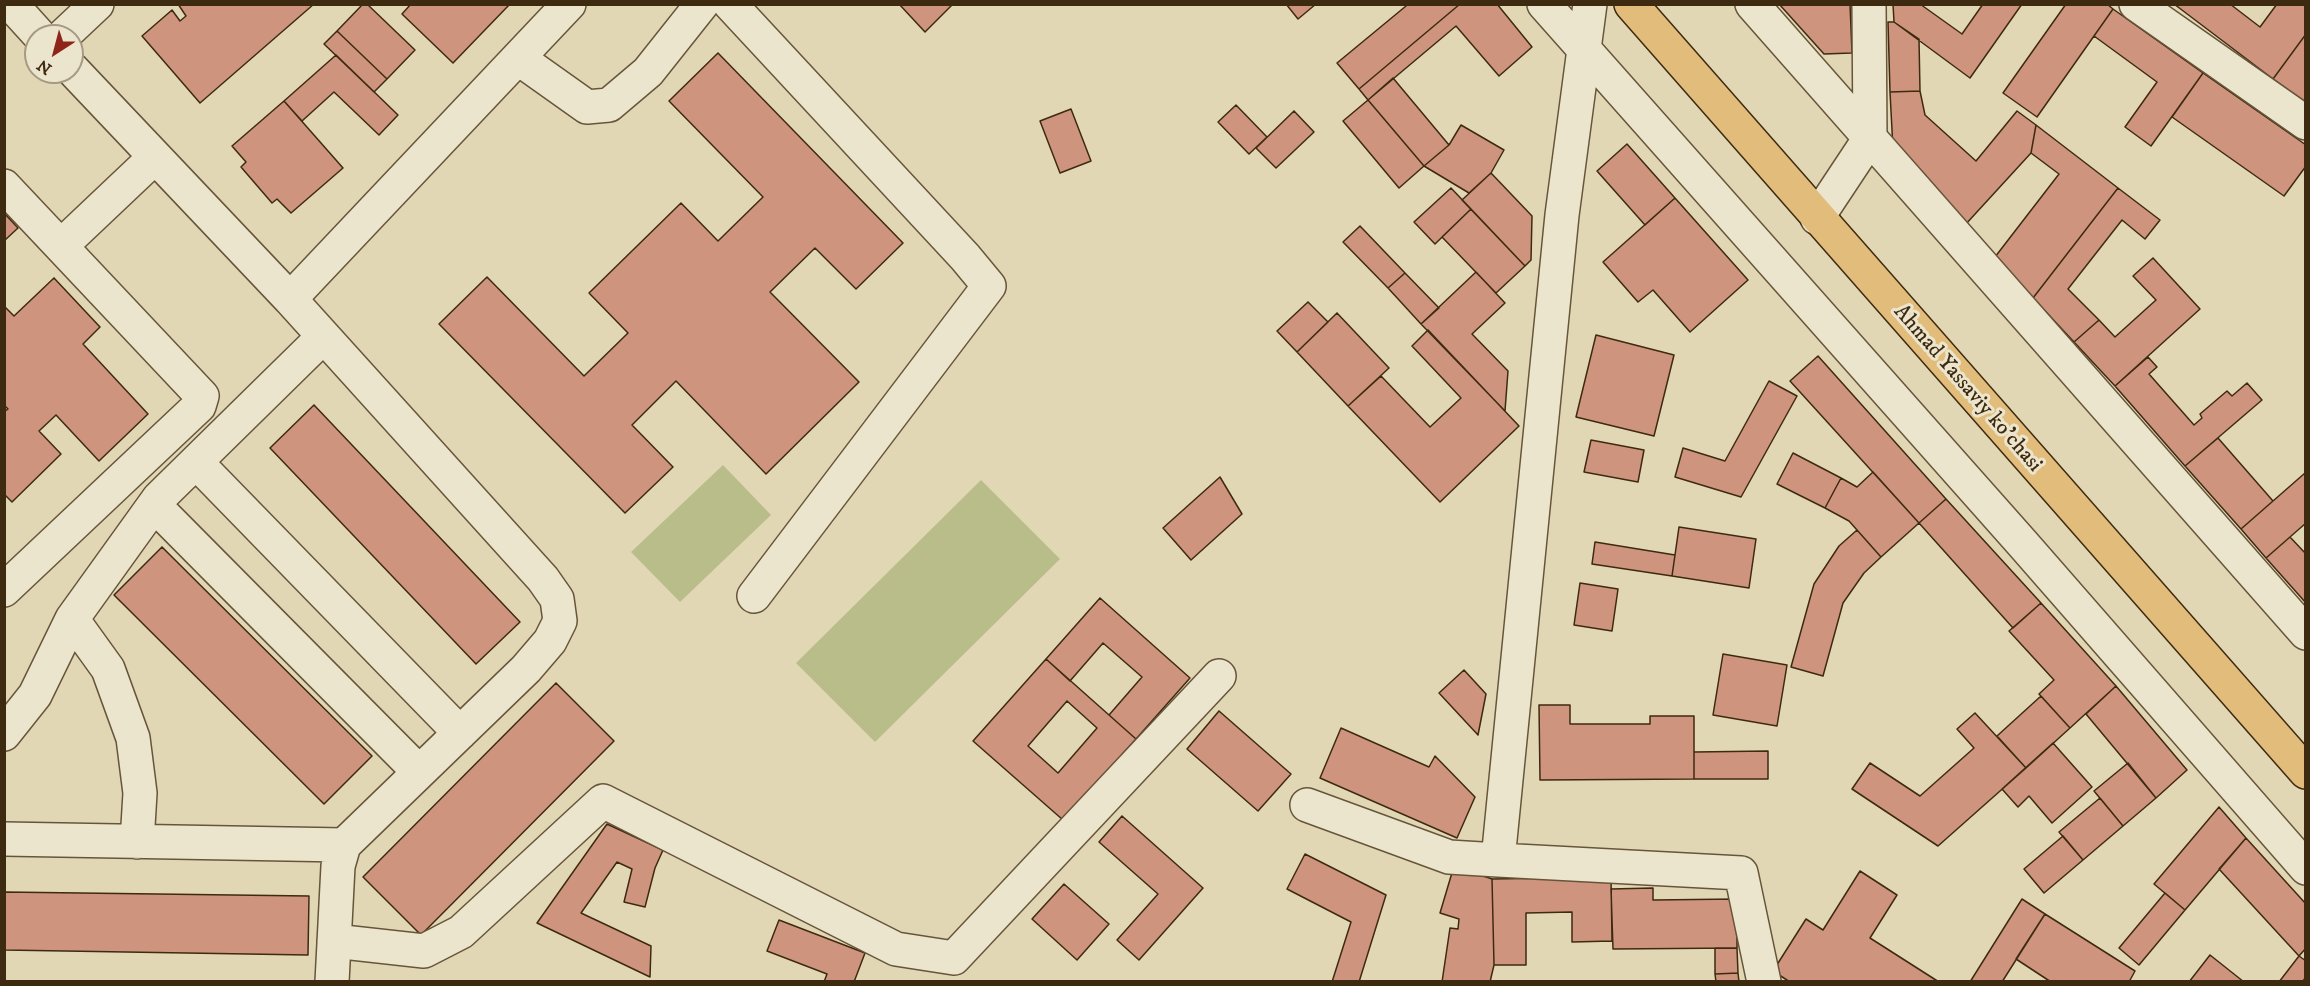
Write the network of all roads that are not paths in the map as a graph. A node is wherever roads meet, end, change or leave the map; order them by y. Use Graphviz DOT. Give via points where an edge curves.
graph roads {
  1 [pos="11,4"];
  2 [pos="97,4"];
  3 [pos="569,4"];
  4 [pos="702,4"];
  5 [pos="729,4"];
  6 [pos="1544,4"];
  7 [pos="1590,4"];
  8 [pos="1630,4"];
  9 [pos="1752,4"];
  10 [pos="1869,4"];
  11 [pos="2136,4"];
  12 [pos="29,24"];
  13 [pos="76,24"];
  14 [pos="1584,49"];
  15 [pos="518,58"];
  16 [pos="84,82"];
  17 [pos="2306,123"];
  18 [pos="1870,138"];
  19 [pos="155,157"];
  20 [pos="4,186"];
  21 [pos="1817,218"];
  22 [pos="61,246"];
  23 [pos="290,299"];
  24 [pos="323,337"];
  25 [pos="196,462"];
  26 [pos="154,505"];
  27 [pos="4,590"];
  28 [pos="754,596"];
  29 [pos="72,619"];
  30 [pos="2306,633"];
  31 [pos="1219,676"];
  32 [pos="460,733"];
  33 [pos="4,734"];
  34 [pos="419,772"];
  35 [pos="2306,772"];
  36 [pos="1307,805"];
  37 [pos="4,839"];
  38 [pos="137,842"];
  39 [pos="344,845"];
  40 [pos="1498,860"];
  41 [pos="2306,868"];
  42 [pos="334,941"];
  43 [pos="332,981"];
  44 [pos="1764,981"];
  1 -- 12 [label="street"];
  2 -- 13 [label="street"];
  3 -- 15 [label="street"];
  4 -- 15 [label="street" via="648,72 609,105 587,107"];
  5 -- 28 [label="street" via="989,286"];
  6 -- 14 [label="street"];
  7 -- 14 [label="street"];
  8 -- 21 [label="main road, Ahmad Yassaviy ko'chasi"];
  9 -- 18 [label="street"];
  10 -- 18 [label="street"];
  11 -- 17 [label="street"];
  14 -- 40 [label="street" via="1562,215"];
  14 -- 41 [label="street"];
  15 -- 23 [label="street"];
  16 -- 19 [label="street"];
  18 -- 21 [label="street"];
  18 -- 30 [label="street"];
  19 -- 22 [label="street"];
  19 -- 23 [label="street"];
  20 -- 22 [label="street"];
  21 -- 35 [label="main road, Ahmad Yassaviy ko'chasi"];
  22 -- 27 [label="street" via="202,396 199,406"];
  23 -- 24 [label="street"];
  24 -- 25 [label="street"];
  24 -- 32 [label="street" via="557,599 560,621 550,641"];
  25 -- 26 [label="street"];
  25 -- 32 [label="street"];
  26 -- 29 [label="street"];
  26 -- 34 [label="street"];
  29 -- 33 [label="street" via="35,694"];
  29 -- 38 [label="street" via="108,669 133,738 140,793"];
  31 -- 42 [label="street" via="954,958 896,950 603,801 461,932 424,951"];
  32 -- 34 [label="street"];
  34 -- 39 [label="street"];
  36 -- 40 [label="street" via="1449,857"];
  37 -- 38 [label="street"];
  38 -- 39 [label="street"];
  39 -- 42 [label="street" via="338,866"];
  40 -- 44 [label="street" via="1741,873"];
  42 -- 43 [label="street"];
}
